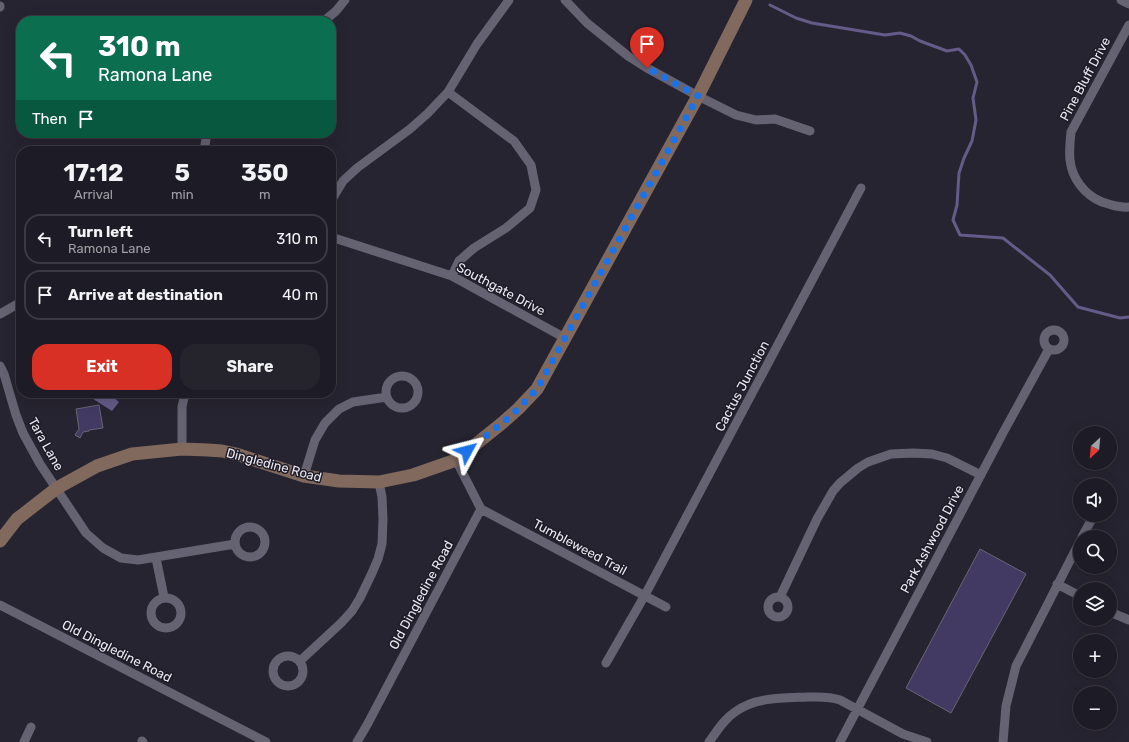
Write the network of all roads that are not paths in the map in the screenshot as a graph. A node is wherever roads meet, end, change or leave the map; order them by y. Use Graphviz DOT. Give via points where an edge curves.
graph roads {
  1 [pos="345,0"];
  2 [pos="509,0"];
  3 [pos="565,0"];
  4 [pos="746,0"];
  5 [pos="1121,0"];
  6 [pos="1129,4"];
  7 [pos="331,16"];
  8 [pos="1129,25"];
  9 [pos="448,92"];
  10 [pos="698,96"];
  11 [pos="810,131"];
  12 [pos="861,188"];
  13 [pos="336,194"];
  14 [pos="1129,207"];
  15 [pos="336,239"];
  16 [pos="452,276"];
  17 [pos="16,305"];
  18 [pos="0,314"];
  19 [pos="565,338"];
  20 [pos="1049,349"];
  21 [pos="0,366"];
  22 [pos="387,397"];
  23 [pos="184,398"];
  24 [pos="182,449"];
  25 [pos="456,460"];
  26 [pos="981,475"];
  27 [pos="304,476"];
  28 [pos="379,482"];
  29 [pos="57,488"];
  30 [pos="481,510"];
  31 [pos="0,541"];
  32 [pos="235,544"];
  33 [pos="1073,554"];
  34 [pos="156,558"];
  35 [pos="1057,584"];
  36 [pos="1073,592"];
  37 [pos="645,596"];
  38 [pos="164,597"];
  39 [pos="780,597"];
  40 [pos="0,605"];
  41 [pos="666,607"];
  42 [pos="1117,615"];
  43 [pos="1129,620"];
  44 [pos="300,661"];
  45 [pos="606,663"];
  46 [pos="857,708"];
  47 [pos="31,727"];
  48 [pos="24,742"];
  49 [pos="266,742"];
  50 [pos="357,742"];
  51 [pos="709,742"];
  52 [pos="840,742"];
  53 [pos="928,742"];
  54 [pos="1002,742"];
  1 -- 7 [label="street"];
  2 -- 9 [label="street" via="477,44"];
  3 -- 10 [label="street" via="628,56"];
  4 -- 10 [label="street, Dingledine Road"];
  5 -- 6 [label="street"];
  8 -- 14 [label="street, Pine Bluff Drive" via="1071,132 1070,161 1083,190 1111,205"];
  9 -- 13 [label="street" via="416,124 357,168"];
  9 -- 16 [label="street" via="514,141 531,165 536,190 530,208 459,261"];
  10 -- 11 [label="street" via="736,115 756,120 775,119"];
  10 -- 19 [label="street, Dingledine Road"];
  12 -- 37 [label="street, Cactus Junction"];
  15 -- 16 [label="street, Southgate Drive"];
  16 -- 19 [label="street, Southgate Drive"];
  17 -- 18 [label="street"];
  19 -- 25 [label="street, Dingledine Road" via="537,389 501,424"];
  20 -- 26 [label="street, Park Ashwood Drive"];
  21 -- 29 [label="street, Tara Lane" via="23,433"];
  22 -- 27 [label="street" via="353,402 339,409 325,423 315,440"];
  23 -- 24 [label="street"];
  24 -- 27 [label="street, Dingledine Road" via="236,454"];
  24 -- 29 [label="street, Dingledine Road" via="132,454 97,466"];
  25 -- 28 [label="street, Dingledine Road" via="413,475"];
  25 -- 30 [label="street"];
  26 -- 39 [label="street" via="947,458 932,454 891,454 858,468 833,491"];
  26 -- 46 [label="street, Park Ashwood Drive"];
  27 -- 28 [label="street, Dingledine Road" via="339,481"];
  28 -- 44 [label="street" via="382,497 382,544 372,573 352,611"];
  29 -- 31 [label="street, Dingledine Road" via="17,519"];
  29 -- 34 [label="street, Tara Lane" via="86,533 103,548 121,558"];
  30 -- 37 [label="street, Tumbleweed Trail"];
  30 -- 50 [label="street, Old Dingledine Road"];
  32 -- 34 [label="street, Tara Lane"];
  33 -- 35 [label="street"];
  34 -- 38 [label="street"];
  35 -- 36 [label="street"];
  35 -- 54 [label="street" via="1016,666 1006,706"];
  37 -- 41 [label="street, Tumbleweed Trail"];
  37 -- 45 [label="street, Cactus Junction"];
  40 -- 49 [label="street, Old Dingledine Road"];
  42 -- 43 [label="street"];
  46 -- 51 [label="street" via="833,697 776,698 749,704 725,720"];
  46 -- 52 [label="street, Park Ashwood Drive"];
  46 -- 53 [label="street" via="903,734"];
  47 -- 48 [label="street"];
}
